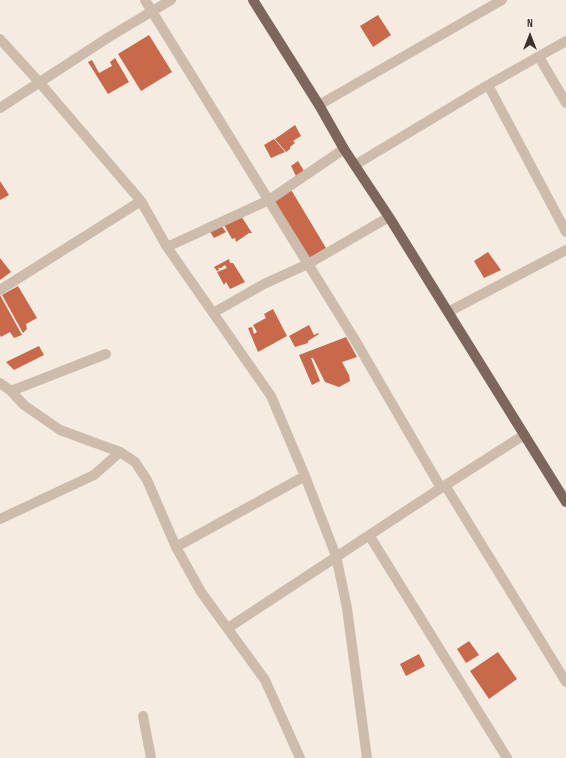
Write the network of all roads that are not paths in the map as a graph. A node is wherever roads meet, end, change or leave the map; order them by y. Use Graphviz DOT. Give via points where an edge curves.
graph roads {
  1 [pos="145,0"];
  2 [pos="171,0"];
  3 [pos="253,0"];
  4 [pos="502,0"];
  5 [pos="152,12"];
  6 [pos="0,39"];
  7 [pos="566,41"];
  8 [pos="539,57"];
  9 [pos="40,83"];
  10 [pos="488,85"];
  11 [pos="566,104"];
  12 [pos="319,105"];
  13 [pos="0,108"];
  14 [pos="344,148"];
  15 [pos="355,165"];
  16 [pos="269,200"];
  17 [pos="141,201"];
  18 [pos="388,217"];
  19 [pos="566,232"];
  20 [pos="167,247"];
  21 [pos="566,250"];
  22 [pos="308,264"];
  23 [pos="0,290"];
  24 [pos="448,312"];
  25 [pos="213,313"];
  26 [pos="106,354"];
  27 [pos="0,383"];
  28 [pos="11,392"];
  29 [pos="524,435"];
  30 [pos="120,452"];
  31 [pos="305,476"];
  32 [pos="443,486"];
  33 [pos="566,502"];
  34 [pos="0,519"];
  35 [pos="369,535"];
  36 [pos="176,547"];
  37 [pos="336,556"];
  38 [pos="228,628"];
  39 [pos="566,682"];
  40 [pos="143,716"];
  41 [pos="151,758"];
  42 [pos="300,758"];
  43 [pos="368,758"];
  44 [pos="507,758"];
  1 -- 5 [label="street"];
  2 -- 5 [label="street"];
  3 -- 12 [label="main road"];
  4 -- 12 [label="street"];
  5 -- 9 [label="street"];
  5 -- 16 [label="street"];
  6 -- 9 [label="street"];
  7 -- 8 [label="street"];
  8 -- 10 [label="street"];
  8 -- 11 [label="street"];
  9 -- 13 [label="street"];
  9 -- 17 [label="street"];
  10 -- 15 [label="street"];
  10 -- 19 [label="street"];
  12 -- 14 [label="main road"];
  14 -- 15 [label="main road"];
  14 -- 16 [label="street"];
  15 -- 18 [label="main road"];
  16 -- 20 [label="street"];
  16 -- 22 [label="street"];
  17 -- 20 [label="street"];
  17 -- 23 [label="street"];
  18 -- 22 [label="street"];
  18 -- 24 [label="main road"];
  20 -- 25 [label="street"];
  21 -- 24 [label="street"];
  22 -- 25 [label="street" via="264,284"];
  22 -- 32 [label="street"];
  24 -- 29 [label="main road"];
  25 -- 31 [label="street" via="271,396"];
  26 -- 28 [label="street"];
  27 -- 28 [label="street"];
  28 -- 30 [label="street" via="24,405 60,430"];
  29 -- 32 [label="street"];
  29 -- 33 [label="main road"];
  30 -- 34 [label="street" via="94,475"];
  30 -- 36 [label="street" via="135,462 147,480"];
  31 -- 36 [label="street"];
  31 -- 37 [label="street"];
  32 -- 35 [label="street"];
  32 -- 39 [label="street"];
  35 -- 37 [label="street"];
  35 -- 44 [label="street"];
  36 -- 38 [label="street" via="201,592"];
  37 -- 38 [label="street"];
  37 -- 43 [label="street" via="348,608"];
  38 -- 42 [label="street" via="265,680"];
  40 -- 41 [label="street"];
}
